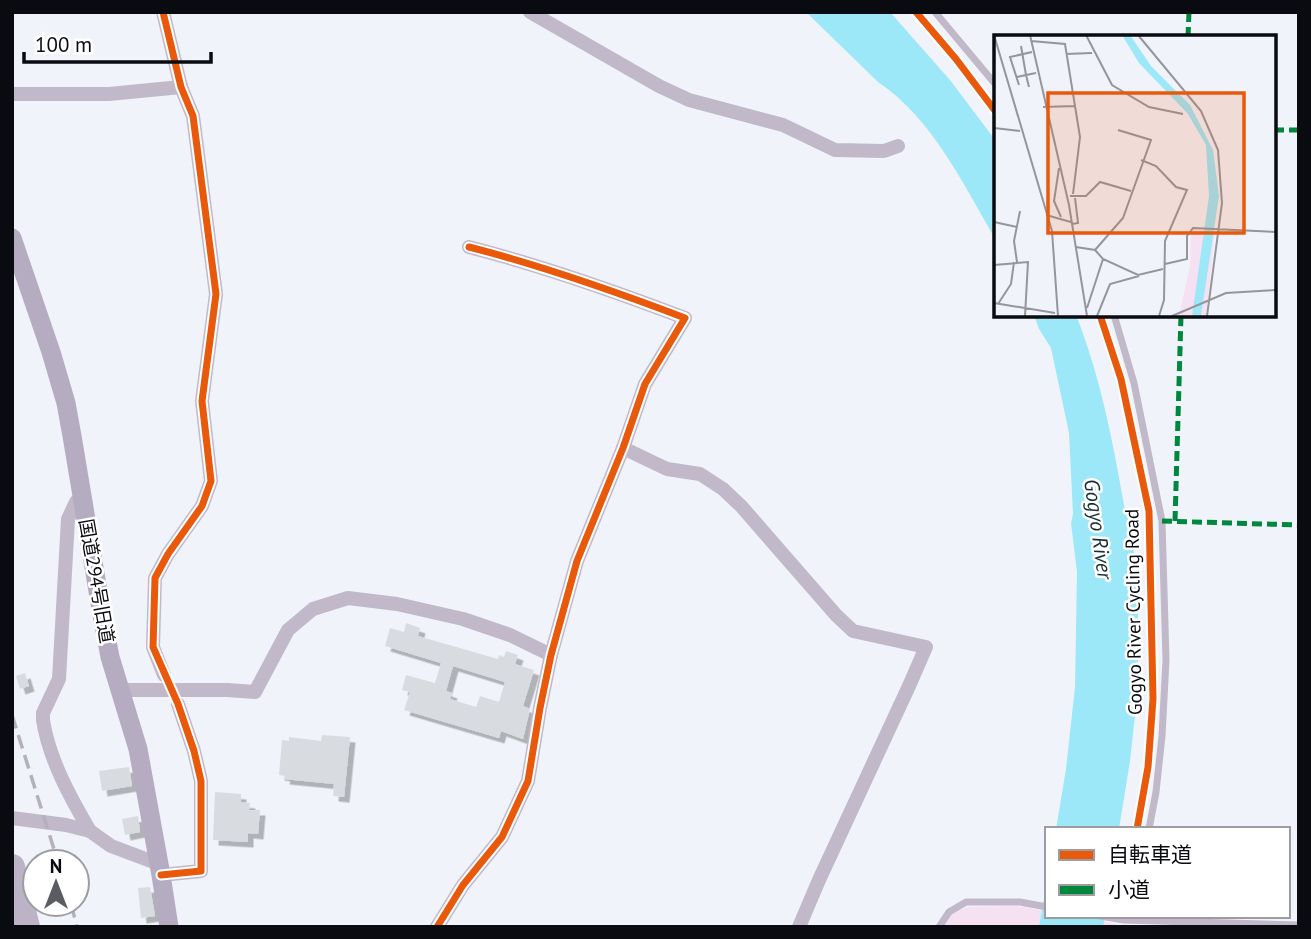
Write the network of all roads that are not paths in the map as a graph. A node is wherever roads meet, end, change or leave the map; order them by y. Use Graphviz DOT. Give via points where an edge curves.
graph roads {
  1 [pos="163,12"];
  2 [pos="530,12"];
  3 [pos="935,12"];
  4 [pos="994,83"];
  5 [pos="181,87"];
  6 [pos="12,94"];
  7 [pos="898,146"];
  8 [pos="12,238"];
  9 [pos="469,247"];
  10 [pos="1116,317"];
  11 [pos="623,448"];
  12 [pos="82,497"];
  13 [pos="551,655"];
  14 [pos="164,675"];
  15 [pos="120,690"];
  16 [pos="178,704"];
  17 [pos="12,818"];
  18 [pos="1149,827"];
  19 [pos="90,831"];
  20 [pos="12,867"];
  21 [pos="160,870"];
  22 [pos="1045,907"];
  23 [pos="1123,921"];
  24 [pos="1299,925"];
  25 [pos="27,927"];
  26 [pos="169,927"];
  27 [pos="437,927"];
  28 [pos="799,927"];
  29 [pos="939,927"];
  1 -- 5 [label="street"];
  2 -- 7 [label="street" via="689,100 783,125 835,150 884,151"];
  3 -- 4 [label="lane"];
  5 -- 6 [label="street" via="109,94"];
  5 -- 14 [label="street" via="193,116 216,294 202,401 211,481 202,506 155,578 153,646"];
  8 -- 12 [label="street, 国道294号旧道" via="66,403"];
  9 -- 11 [label="street" via="600,286 685,318 645,384"];
  10 -- 18 [label="lane" via="1162,521 1166,660 1162,736"];
  11 -- 13 [label="street" via="577,561"];
  11 -- 28 [label="street" via="667,469 700,474 723,489 853,631 926,647"];
  12 -- 15 [label="street, 国道294号旧道"];
  12 -- 19 [label="street" via="68,519 59,680 43,720 53,758"];
  13 -- 15 [label="street, bridge" via="463,619 348,598 313,609 288,630 255,692"];
  13 -- 27 [label="street" via="528,781 502,837 463,885"];
  15 -- 21 [label="street, 国道294号旧道" via="138,749"];
  16 -- 21 [label="street" via="201,781 201,871"];
  17 -- 19 [label="street"];
  19 -- 21 [label="street"];
  20 -- 25 [label="highway"];
  21 -- 26 [label="street, 国道294号旧道"];
  22 -- 29 [label="lane" via="966,902 949,912"];
  23 -- 24 [label="lane"];
}
